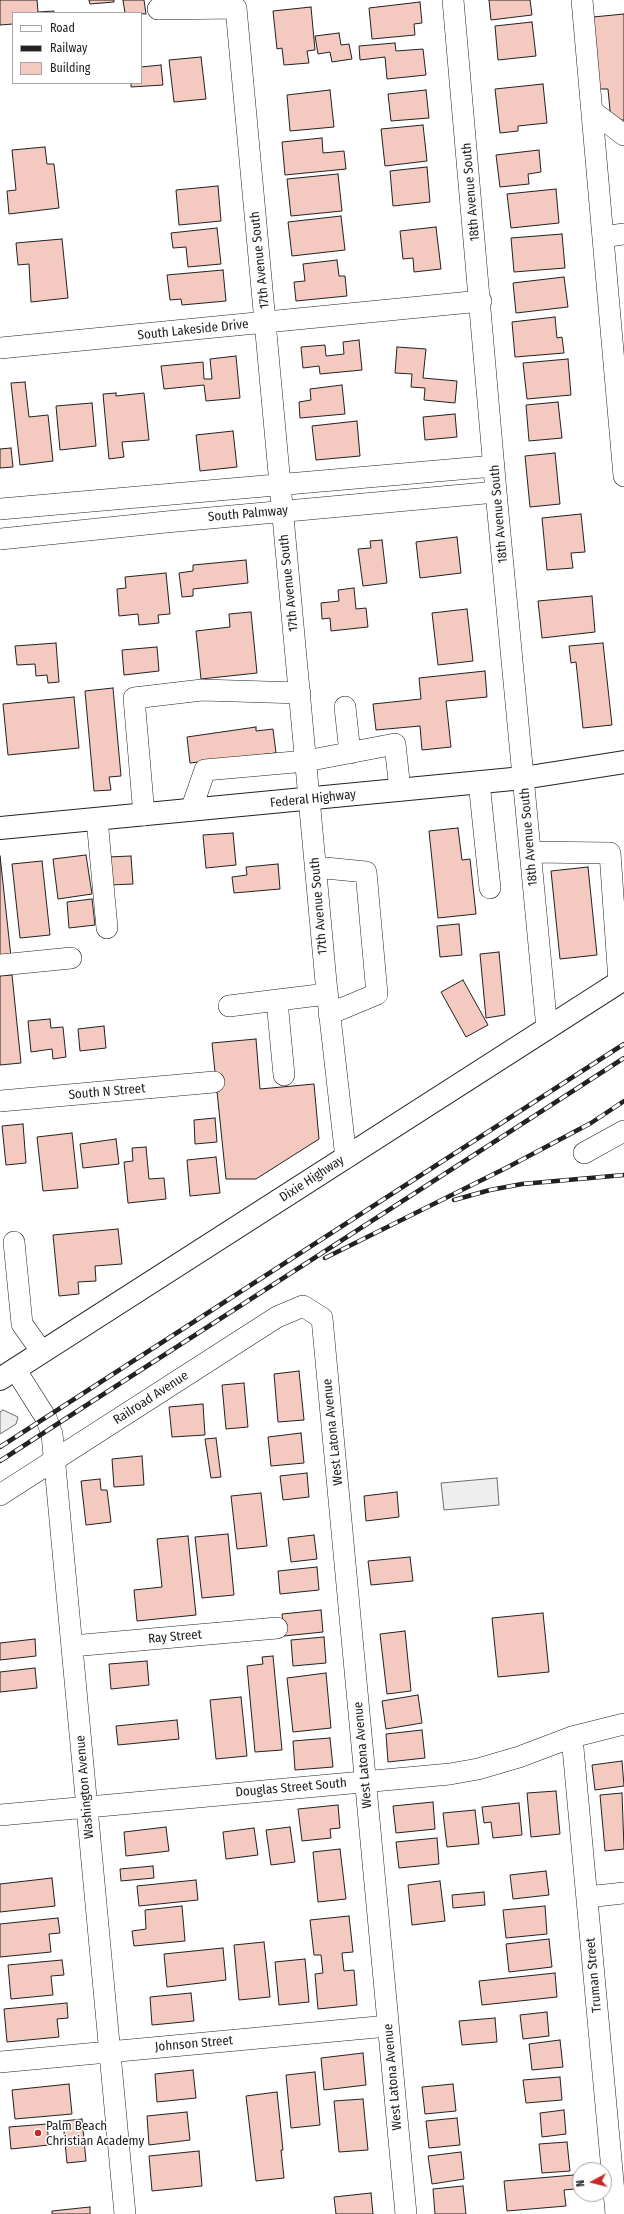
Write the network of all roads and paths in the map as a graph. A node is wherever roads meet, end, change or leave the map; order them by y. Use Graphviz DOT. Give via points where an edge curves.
graph roads {
  1 [pos="453,0"];
  2 [pos="582,0"];
  3 [pos="158,9"];
  4 [pos="592,111"];
  5 [pos="624,135"];
  6 [pos="624,234"];
  7 [pos="603,237"];
  8 [pos="481,301"];
  9 [pos="266,322"];
  10 [pos="0,348"];
  11 [pos="494,466"];
  12 [pos="624,476"];
  13 [pos="280,485"];
  14 [pos="496,492"];
  15 [pos="0,509"];
  16 [pos="281,511"];
  17 [pos="0,539"];
  18 [pos="300,693"];
  19 [pos="345,707"];
  20 [pos="350,753"];
  21 [pos="306,761"];
  22 [pos="624,762"];
  23 [pos="523,778"];
  24 [pos="479,782"];
  25 [pos="400,790"];
  26 [pos="309,800"];
  27 [pos="191,810"];
  28 [pos="144,815"];
  29 [pos="97,819"];
  30 [pos="0,828"];
  31 [pos="530,852"];
  32 [pos="315,867"];
  33 [pos="490,888"];
  34 [pos="107,928"];
  35 [pos="71,958"];
  36 [pos="0,965"];
  37 [pos="622,980"];
  38 [pos="277,1000"];
  39 [pos="328,1004"];
  40 [pos="229,1006"];
  41 [pos="547,1029"];
  42 [pos="284,1075"];
  43 [pos="214,1082"];
  44 [pos="0,1101"];
  45 [pos="624,1131"];
  46 [pos="584,1153"];
  47 [pos="346,1158"];
  48 [pos="14,1242"];
  49 [pos="303,1306"];
  50 [pos="42,1352"];
  51 [pos="7,1374"];
  52 [pos="54,1461"];
  53 [pos="0,1495"];
  54 [pos="277,1628"];
  55 [pos="72,1646"];
  56 [pos="624,1724"];
  57 [pos="572,1737"];
  58 [pos="366,1781"];
  59 [pos="87,1807"];
  60 [pos="0,1815"];
  61 [pos="624,1894"];
  62 [pos="587,1896"];
  63 [pos="388,2026"];
  64 [pos="110,2052"];
  65 [pos="0,2062"];
  66 [pos="125,2214"];
  67 [pos="406,2214"];
  68 [pos="616,2214"];
  1 -- 8 [label="street, 18th Avenue South"];
  2 -- 4 [label="street"];
  3 -- 9 [label="street, 17th Avenue South" via="236,8"];
  4 -- 5 [label="street"];
  4 -- 7 [label="street"];
  6 -- 7 [label="street"];
  7 -- 12 [label="street"];
  8 -- 9 [label="street, South Lakeside Drive"];
  8 -- 11 [label="street, 18th Avenue South"];
  9 -- 10 [label="street, South Lakeside Drive"];
  9 -- 13 [label="street, 17th Avenue South"];
  11 -- 13 [label="street, South Palmway"];
  11 -- 14 [label="street, 18th Avenue South"];
  13 -- 15 [label="street, South Palmway"];
  13 -- 16 [label="street, 17th Avenue South"];
  14 -- 16 [label="street, South Palmway"];
  14 -- 23 [label="street, 18th Avenue South"];
  16 -- 17 [label="street, South Palmway"];
  16 -- 18 [label="street, 17th Avenue South"];
  18 -- 21 [label="street, 17th Avenue South"];
  18 -- 28 [label="street" via="202,690 134,698"];
  19 -- 20 [label="street"];
  20 -- 21 [label="street"];
  20 -- 25 [label="street" via="395,744"];
  21 -- 26 [label="street, 17th Avenue South"];
  21 -- 27 [label="street" via="205,770"];
  22 -- 23 [label="main road, Federal Highway"];
  23 -- 24 [label="main road, Federal Highway"];
  23 -- 31 [label="street, 18th Avenue South"];
  24 -- 25 [label="main road, Federal Highway"];
  24 -- 33 [label="street"];
  25 -- 26 [label="main road, Federal Highway"];
  26 -- 27 [label="main road, Federal Highway"];
  26 -- 32 [label="street, 17th Avenue South"];
  27 -- 28 [label="main road, Federal Highway"];
  28 -- 29 [label="main road, Federal Highway"];
  29 -- 30 [label="main road, Federal Highway"];
  29 -- 34 [label="street"];
  31 -- 37 [label="street" via="610,853"];
  31 -- 41 [label="street, 18th Avenue South"];
  32 -- 39 [label="street, 17th Avenue South"];
  32 -- 39 [label="street" via="366,872 377,994"];
  35 -- 36 [label="street"];
  37 -- 41 [label="main road, Dixie Highway"];
  38 -- 39 [label="street"];
  38 -- 40 [label="street"];
  38 -- 42 [label="street"];
  39 -- 47 [label="street, 17th Avenue South"];
  41 -- 47 [label="main road, Dixie Highway"];
  43 -- 44 [label="street, South N Street"];
  45 -- 46 [label="street"];
  47 -- 50 [label="main road, Dixie Highway"];
  48 -- 50 [label="street" via="22,1324"];
  49 -- 52 [label="street, Railroad Avenue" via="277,1317"];
  49 -- 58 [label="street, West Latona Avenue" via="322,1318"];
  50 -- 51 [label="main road, Dixie Highway"];
  51 -- 52 [label="street, Washington Avenue" via="46,1418 52,1434"];
  52 -- 53 [label="street, Railroad Avenue"];
  52 -- 55 [label="street, Washington Avenue"];
  54 -- 55 [label="street, Ray Street"];
  55 -- 59 [label="street, Washington Avenue"];
  56 -- 57 [label="street, Douglas Street South"];
  57 -- 58 [label="street, Douglas Street South" via="478,1769"];
  57 -- 62 [label="street, Truman Street"];
  58 -- 59 [label="street, Douglas Street South"];
  58 -- 63 [label="street, West Latona Avenue"];
  59 -- 60 [label="street, Douglas Street South"];
  59 -- 64 [label="street, Washington Avenue"];
  61 -- 62 [label="street"];
  62 -- 68 [label="street, Truman Street"];
  63 -- 64 [label="street, Johnson Street"];
  63 -- 67 [label="street, West Latona Avenue"];
  64 -- 65 [label="street, Johnson Street"];
  64 -- 66 [label="street, Washington Avenue"];
}
